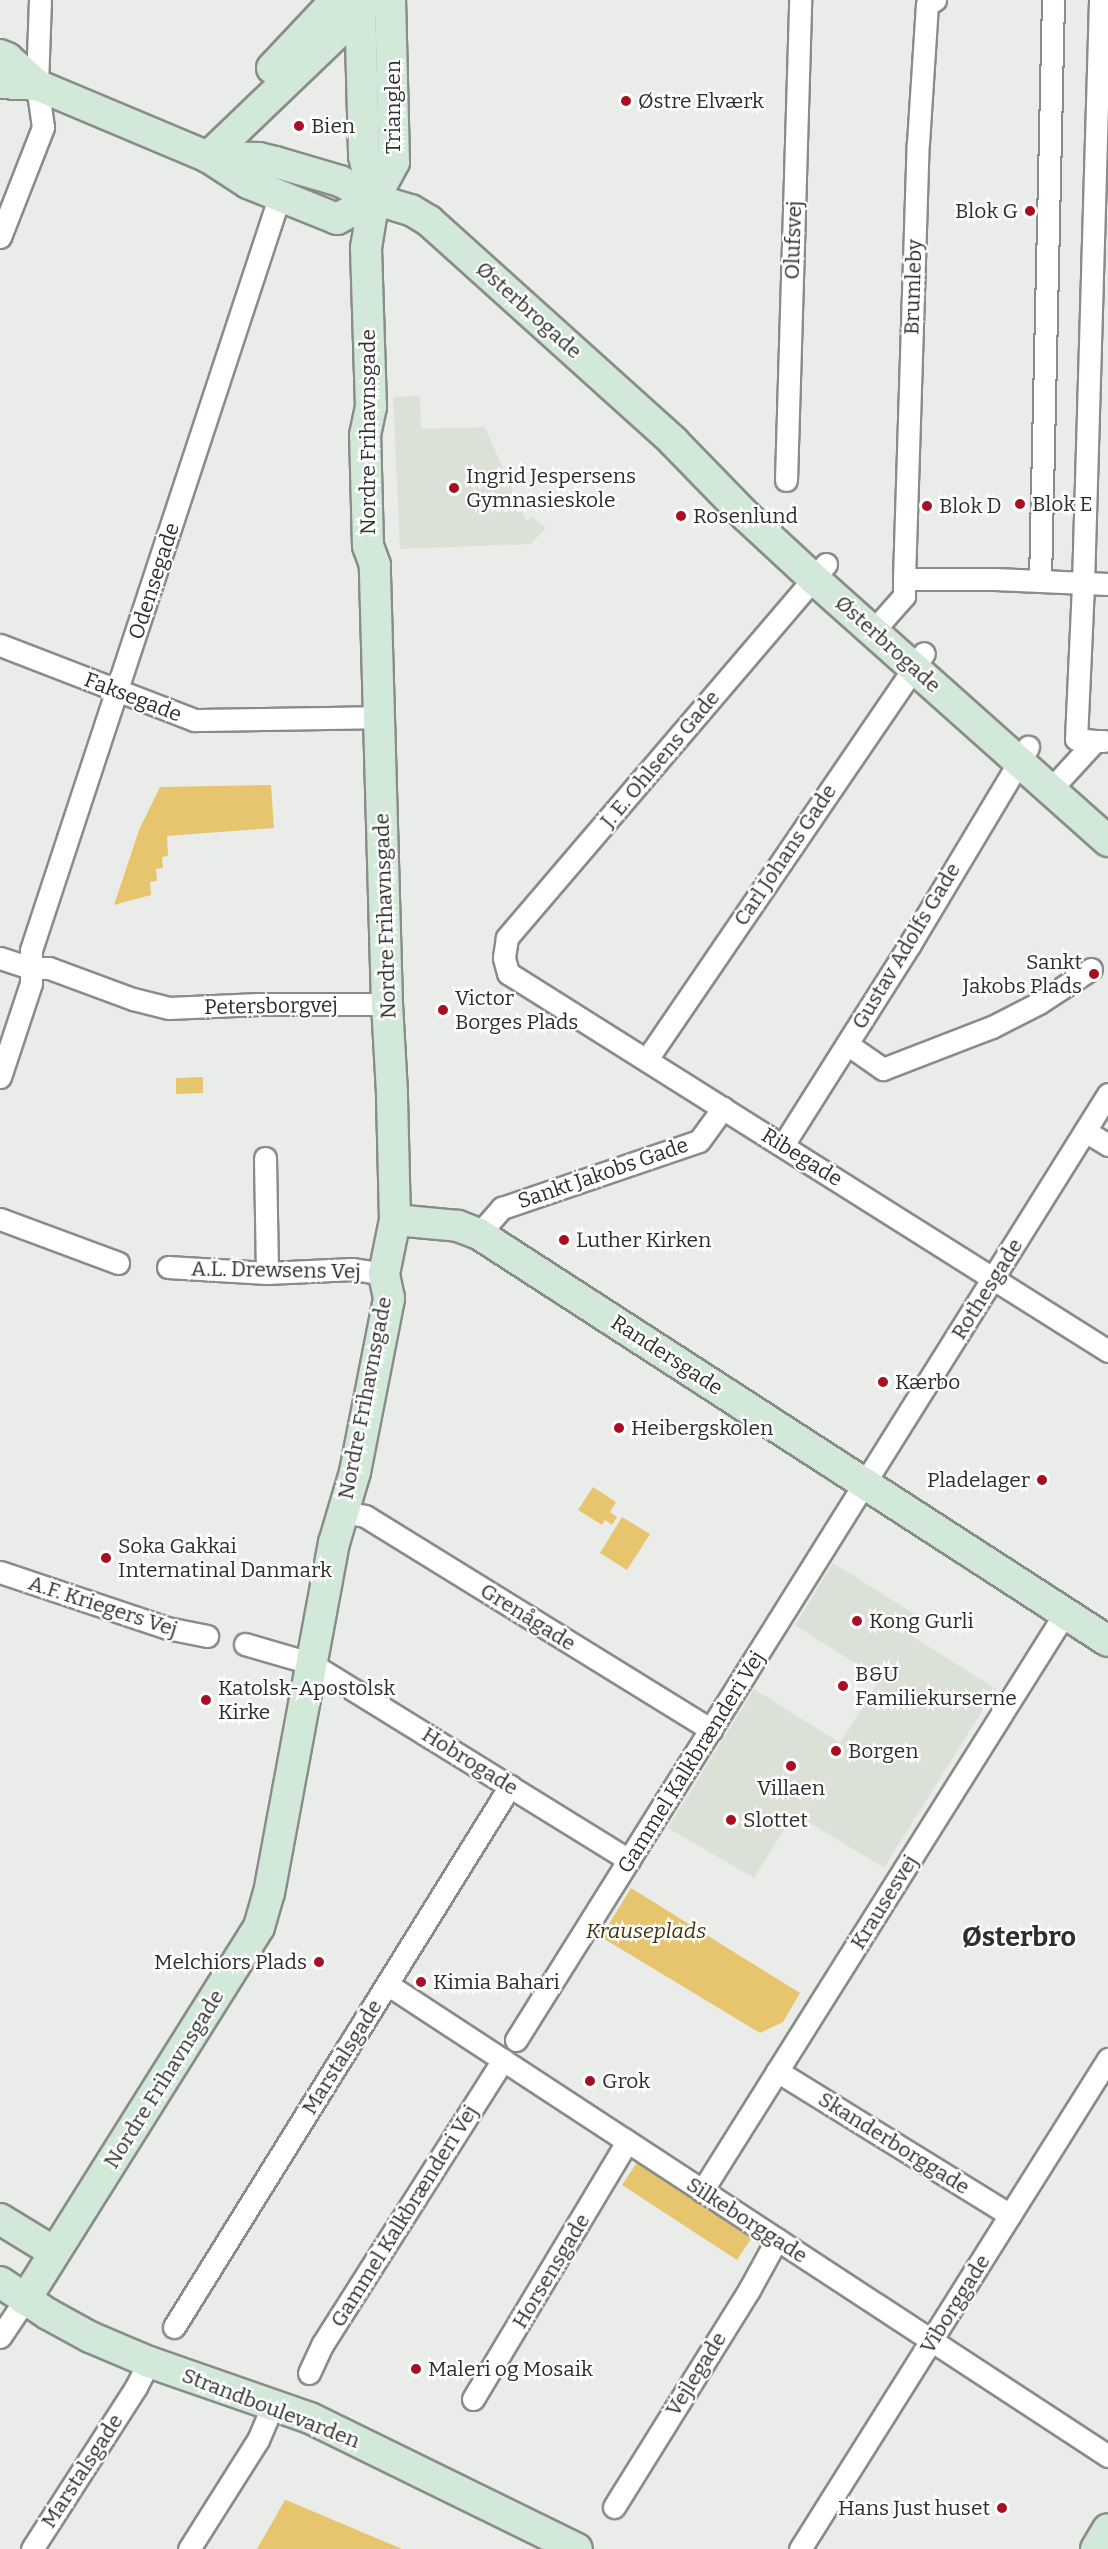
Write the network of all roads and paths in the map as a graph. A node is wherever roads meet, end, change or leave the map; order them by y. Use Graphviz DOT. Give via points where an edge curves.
graph roads {
  1 [pos="40,0"];
  2 [pos="390,0"];
  3 [pos="800,0"];
  4 [pos="935,0"];
  5 [pos="1053,0"];
  6 [pos="1100,0"];
  7 [pos="357,3"];
  8 [pos="0,55"];
  9 [pos="0,83"];
  10 [pos="37,86"];
  11 [pos="201,154"];
  12 [pos="280,195"];
  13 [pos="374,199"];
  14 [pos="0,237"];
  15 [pos="786,480"];
  16 [pos="820,571"];
  17 [pos="904,579"];
  18 [pos="1040,581"];
  19 [pos="1083,584"];
  20 [pos="1108,584"];
  21 [pos="879,624"];
  22 [pos="0,645"];
  23 [pos="918,659"];
  24 [pos="118,691"];
  25 [pos="380,717"];
  26 [pos="1101,741"];
  27 [pos="1023,753"];
  28 [pos="1057,782"];
  29 [pos="1108,817"];
  30 [pos="1108,841"];
  31 [pos="0,958"];
  32 [pos="504,958"];
  33 [pos="31,968"];
  34 [pos="1091,969"];
  35 [pos="387,1004"];
  36 [pos="847,1044"];
  37 [pos="647,1059"];
  38 [pos="0,1077"];
  39 [pos="1108,1094"];
  40 [pos="723,1108"];
  41 [pos="1085,1131"];
  42 [pos="783,1145"];
  43 [pos="1108,1145"];
  44 [pos="265,1158"];
  45 [pos="0,1219"];
  46 [pos="395,1220"];
  47 [pos="479,1234"];
  48 [pos="118,1263"];
  49 [pos="168,1267"];
  50 [pos="267,1273"];
  51 [pos="384,1274"];
  52 [pos="993,1279"];
  53 [pos="1108,1351"];
  54 [pos="866,1485"];
  55 [pos="343,1512"];
  56 [pos="0,1572"];
  57 [pos="1065,1613"];
  58 [pos="207,1636"];
  59 [pos="1108,1641"];
  60 [pos="245,1644"];
  61 [pos="310,1662"];
  62 [pos="711,1730"];
  63 [pos="510,1786"];
  64 [pos="629,1860"];
  65 [pos="387,1984"];
  66 [pos="516,2040"];
  67 [pos="1108,2059"];
  68 [pos="503,2060"];
  69 [pos="777,2071"];
  70 [pos="627,2142"];
  71 [pos="702,2191"];
  72 [pos="1010,2215"];
  73 [pos="0,2218"];
  74 [pos="777,2240"];
  75 [pos="54,2252"];
  76 [pos="0,2282"];
  77 [pos="25,2300"];
  78 [pos="174,2327"];
  79 [pos="0,2337"];
  80 [pos="932,2342"];
  81 [pos="149,2362"];
  82 [pos="309,2373"];
  83 [pos="473,2399"];
  84 [pos="273,2404"];
  85 [pos="1108,2456"];
  86 [pos="614,2507"];
  87 [pos="1108,2529"];
  88 [pos="32,2549"];
  89 [pos="189,2549"];
  90 [pos="577,2549"];
  91 [pos="800,2549"];
  92 [pos="1096,2549"];
  1 -- 10 [label="street"];
  2 -- 13 [label="street, Trianglen" via="394,162"];
  3 -- 15 [label="street, Olufsvej"];
  4 -- 17 [label="street, Brumleby" via="927,4 918,143"];
  5 -- 18 [label="street"];
  6 -- 19 [label="street"];
  7 -- 11 [label="street"];
  7 -- 11 [label="street" via="328,40"];
  7 -- 13 [label="street, Trianglen" via="364,156"];
  8 -- 10 [label="street, Østerbrogade"];
  9 -- 10 [label="street, Østerbrogade"];
  10 -- 11 [label="street, Østerbrogade"];
  10 -- 14 [label="street" via="43,127"];
  11 -- 12 [label="street, Østerbrogade" via="249,183"];
  11 -- 13 [label="street, Østerbrogade" via="262,159 340,181"];
  12 -- 13 [label="street, Østerbrogade" via="338,219"];
  12 -- 24 [label="street, Odensegade"];
  13 -- 16 [label="street, Østerbrogade" via="411,210 429,221 673,441 746,516"];
  13 -- 25 [label="street, Nordre Frihavnsgade" via="366,248 371,407 365,435 368,546 375,565"];
  16 -- 21 [label="street, Østerbrogade"];
  16 -- 32 [label="street, J. E. Ohlsens Gade" via="507,938"];
  17 -- 18 [label="street"];
  17 -- 21 [label="street, Brumleby" via="904,596"];
  18 -- 19 [label="street"];
  19 -- 20 [label="street"];
  19 -- 26 [label="street" via="1076,739"];
  21 -- 23 [label="street, Østerbrogade"];
  22 -- 24 [label="street, Faksegade"];
  23 -- 27 [label="street, Østerbrogade"];
  23 -- 37 [label="street, Carl Johans Gade"];
  24 -- 25 [label="street, Faksegade" via="194,720"];
  24 -- 33 [label="street, Odensegade" via="31,950"];
  25 -- 35 [label="street, Nordre Frihavnsgade"];
  26 -- 28 [label="street"];
  27 -- 28 [label="street, Østerbrogade"];
  27 -- 36 [label="street, Gustav Adolfs Gade"];
  28 -- 29 [label="street, Østerbrogade"];
  28 -- 30 [label="street, Østerbrogade"];
  31 -- 33 [label="street, Petersborgvej"];
  32 -- 37 [label="street, Ribegade" via="508,973"];
  33 -- 35 [label="street, Petersborgvej" via="49,968 169,1008"];
  33 -- 38 [label="street, Odensegade" via="31,983"];
  34 -- 36 [label="street" via="1039,1003 992,1027 883,1069"];
  35 -- 46 [label="street, Nordre Frihavnsgade"];
  36 -- 42 [label="street, Gustav Adolfs Gade"];
  37 -- 40 [label="street, Ribegade"];
  39 -- 41 [label="street, Rothesgade"];
  40 -- 42 [label="street, Ribegade"];
  40 -- 47 [label="street, Sankt Jakobs Gade" via="699,1140 502,1208"];
  41 -- 43 [label="street"];
  41 -- 52 [label="street, Rothesgade"];
  42 -- 52 [label="street, Ribegade"];
  44 -- 50 [label="street"];
  45 -- 48 [label="street"];
  46 -- 47 [label="street, Randersgade" via="458,1226"];
  46 -- 51 [label="street, Nordre Frihavnsgade"];
  47 -- 54 [label="street, Randersgade"];
  49 -- 50 [label="street, A.L. Drewsens Vej"];
  50 -- 51 [label="street, A.L. Drewsens Vej" via="353,1269"];
  51 -- 55 [label="street, Nordre Frihavnsgade" via="389,1298 355,1472"];
  52 -- 53 [label="street, Ribegade"];
  52 -- 54 [label="street, Rothesgade"];
  54 -- 57 [label="street, Randersgade"];
  54 -- 62 [label="street, Gammel Kalkbrænderi Vej"];
  55 -- 61 [label="street, Nordre Frihavnsgade"];
  55 -- 62 [label="street, Grenågade" via="365,1516"];
  56 -- 58 [label="street, A.F. Kriegers Vej" via="167,1628"];
  57 -- 59 [label="street, Randersgade"];
  57 -- 69 [label="street, Krausesvej"];
  60 -- 61 [label="street"];
  61 -- 63 [label="street, Hobrogade"];
  61 -- 75 [label="street, Nordre Frihavnsgade" via="269,1893 259,1927"];
  62 -- 64 [label="street, Gammel Kalkbrænderi Vej"];
  63 -- 64 [label="street, Hobrogade"];
  63 -- 65 [label="street, Marstalsgade"];
  64 -- 66 [label="street, Gammel Kalkbrænderi Vej"];
  65 -- 68 [label="street, Silkeborggade"];
  65 -- 78 [label="street, Marstalsgade"];
  67 -- 72 [label="street, Viborggade"];
  68 -- 70 [label="street, Silkeborggade"];
  68 -- 82 [label="street, Gammel Kalkbrænderi Vej" via="322,2345"];
  69 -- 71 [label="street, Krausesvej"];
  69 -- 72 [label="street, Skanderborggade"];
  70 -- 71 [label="street, Silkeborggade"];
  70 -- 83 [label="street, Horsensgade"];
  71 -- 74 [label="street, Silkeborggade"];
  72 -- 80 [label="street, Viborggade"];
  73 -- 75 [label="street"];
  74 -- 80 [label="street, Silkeborggade"];
  74 -- 86 [label="street, Vejlegade"];
  75 -- 77 [label="street, Nordre Frihavnsgade"];
  76 -- 77 [label="street, Strandboulevarden"];
  77 -- 79 [label="street, Nordre Frihavnsgade"];
  77 -- 81 [label="street, Strandboulevarden" via="90,2337"];
  80 -- 85 [label="street, Silkeborggade"];
  80 -- 91 [label="street, Viborggade"];
  81 -- 84 [label="street, Strandboulevarden"];
  81 -- 88 [label="street, Marstalsgade"];
  84 -- 89 [label="street" via="258,2440"];
  84 -- 90 [label="street, Strandboulevarden" via="333,2428"];
  87 -- 92 [label="street"];
}
